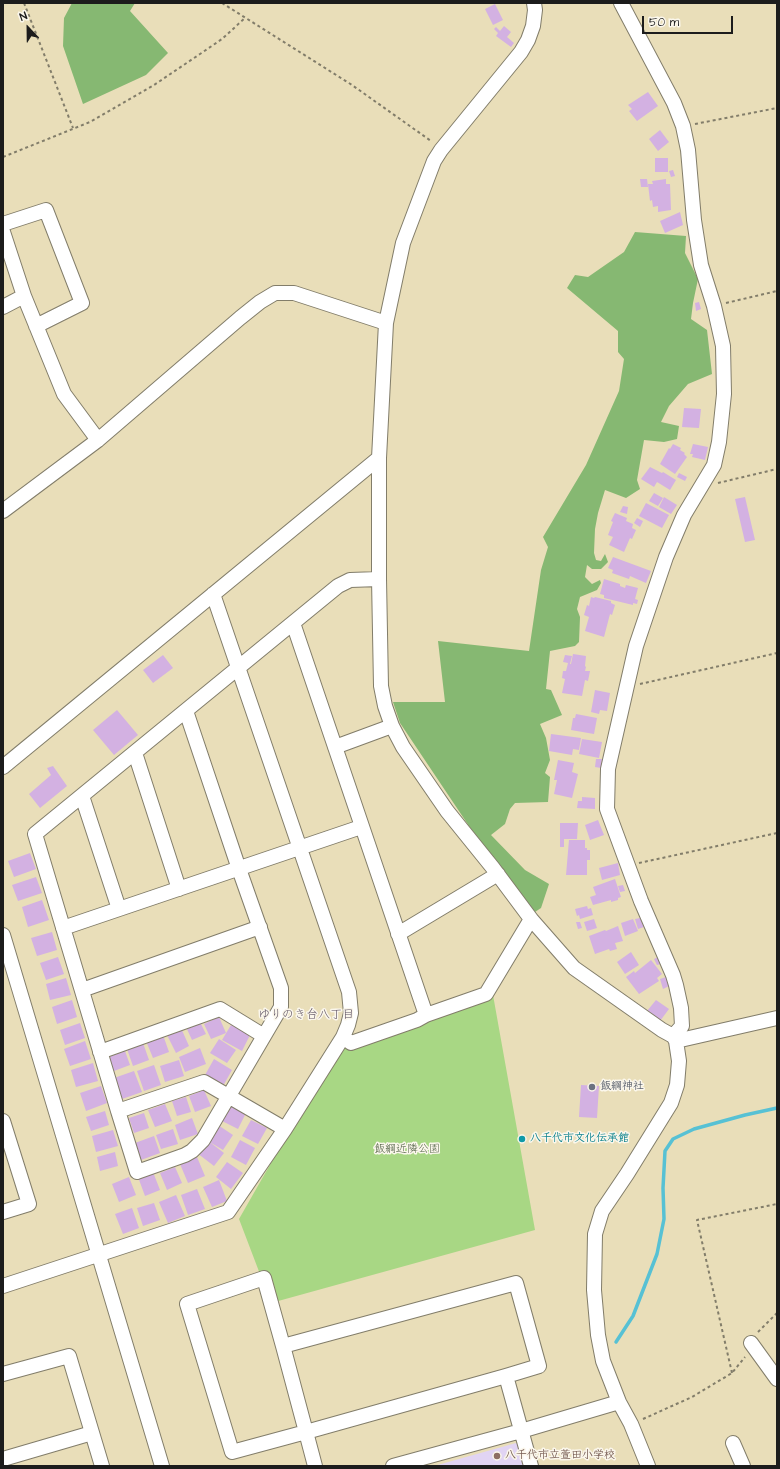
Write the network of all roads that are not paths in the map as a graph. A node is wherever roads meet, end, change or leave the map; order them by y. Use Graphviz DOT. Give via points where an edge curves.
graph roads {
  1 [pos="534,3"];
  2 [pos="622,3"];
  3 [pos="3,224"];
  4 [pos="3,232"];
  5 [pos="24,296"];
  6 [pos="3,307"];
  7 [pos="386,323"];
  8 [pos="36,326"];
  9 [pos="98,440"];
  10 [pos="379,458"];
  11 [pos="3,511"];
  12 [pos="379,579"];
  13 [pos="213,594"];
  14 [pos="293,623"];
  15 [pos="238,668"];
  16 [pos="186,711"];
  17 [pos="392,726"];
  18 [pos="334,747"];
  19 [pos="135,753"];
  20 [pos="3,767"];
  21 [pos="82,796"];
  22 [pos="361,827"];
  23 [pos="300,848"];
  24 [pos="239,869"];
  25 [pos="498,874"];
  26 [pos="179,889"];
  27 [pos="120,909"];
  28 [pos="531,919"];
  29 [pos="260,927"];
  30 [pos="63,928"];
  31 [pos="398,934"];
  32 [pos="3,936"];
  33 [pos="82,990"];
  34 [pos="426,1015"];
  35 [pos="777,1018"];
  36 [pos="264,1036"];
  37 [pos="343,1037"];
  38 [pos="675,1039"];
  39 [pos="100,1052"];
  40 [pos="228,1095"];
  41 [pos="118,1111"];
  42 [pos="3,1121"];
  43 [pos="285,1129"];
  44 [pos="3,1212"];
  45 [pos="99,1255"];
  46 [pos="3,1286"];
  47 [pos="751,1343"];
  48 [pos="283,1346"];
  49 [pos="3,1374"];
  50 [pos="506,1376"];
  51 [pos="777,1379"];
  52 [pos="618,1402"];
  53 [pos="521,1430"];
  54 [pos="306,1432"];
  55 [pos="92,1433"];
  56 [pos="733,1443"];
  57 [pos="3,1459"];
  58 [pos="102,1466"];
  59 [pos="162,1466"];
  60 [pos="315,1466"];
  61 [pos="393,1466"];
  62 [pos="531,1466"];
  63 [pos="648,1466"];
  64 [pos="744,1466"];
  1 -- 7 [label="street" via="533,26 521,52 434,161 403,243"];
  2 -- 38 [label="street" via="674,102 682,126 688,150 701,265 723,346 724,394 714,465 684,515 666,557 636,646 608,769 607,809 676,985 682,1026"];
  3 -- 8 [label="street" via="46,210 82,303"];
  4 -- 5 [label="street"];
  5 -- 6 [label="street"];
  5 -- 8 [label="street"];
  7 -- 9 [label="street" via="294,293 275,293 240,318"];
  7 -- 10 [label="street"];
  8 -- 9 [label="street" via="64,394"];
  9 -- 11 [label="street"];
  10 -- 12 [label="street"];
  10 -- 13 [label="street"];
  12 -- 14 [label="street" via="350,580 338,586"];
  12 -- 17 [label="street" via="381,686"];
  13 -- 15 [label="street"];
  13 -- 20 [label="street"];
  14 -- 15 [label="street"];
  14 -- 18 [label="street"];
  15 -- 16 [label="street"];
  15 -- 23 [label="street"];
  16 -- 19 [label="street"];
  16 -- 24 [label="street"];
  17 -- 18 [label="street"];
  17 -- 25 [label="street" via="419,772"];
  18 -- 22 [label="street"];
  19 -- 21 [label="street"];
  19 -- 26 [label="street"];
  21 -- 27 [label="street"];
  21 -- 30 [label="street" via="35,834"];
  22 -- 23 [label="street"];
  22 -- 31 [label="street"];
  23 -- 24 [label="street"];
  23 -- 37 [label="street" via="349,992 351,1013"];
  24 -- 26 [label="street"];
  24 -- 29 [label="street"];
  25 -- 28 [label="street"];
  25 -- 31 [label="street"];
  26 -- 27 [label="street"];
  27 -- 30 [label="street"];
  28 -- 34 [label="street" via="486,994"];
  28 -- 38 [label="street" via="574,968"];
  29 -- 33 [label="street"];
  29 -- 36 [label="street" via="282,994 281,1008"];
  30 -- 33 [label="street"];
  31 -- 34 [label="street"];
  32 -- 45 [label="street"];
  33 -- 39 [label="street"];
  34 -- 37 [label="street" via="351,1043"];
  35 -- 38 [label="street"];
  36 -- 39 [label="street" via="220,1009"];
  36 -- 40 [label="street"];
  37 -- 43 [label="street"];
  38 -- 52 [label="street" via="679,1061 677,1085 671,1103 602,1211 595,1234 594,1290 598,1335 603,1361"];
  39 -- 41 [label="street"];
  40 -- 41 [label="street" via="204,1082"];
  40 -- 41 [label="street" via="203,1140 192,1151 137,1172"];
  40 -- 43 [label="street"];
  42 -- 44 [label="street" via="29,1204"];
  43 -- 45 [label="street" via="228,1212"];
  45 -- 46 [label="street"];
  45 -- 59 [label="street"];
  47 -- 51 [label="street"];
  48 -- 50 [label="street" via="516,1283 539,1366"];
  48 -- 54 [label="street"];
  48 -- 54 [label="street" via="264,1278 187,1304 232,1452"];
  49 -- 55 [label="street" via="69,1356"];
  50 -- 53 [label="street"];
  50 -- 54 [label="street"];
  52 -- 53 [label="street"];
  52 -- 63 [label="street"];
  53 -- 61 [label="street"];
  53 -- 62 [label="street"];
  54 -- 60 [label="street"];
  55 -- 57 [label="street"];
  55 -- 58 [label="street"];
  56 -- 64 [label="street"];
}
